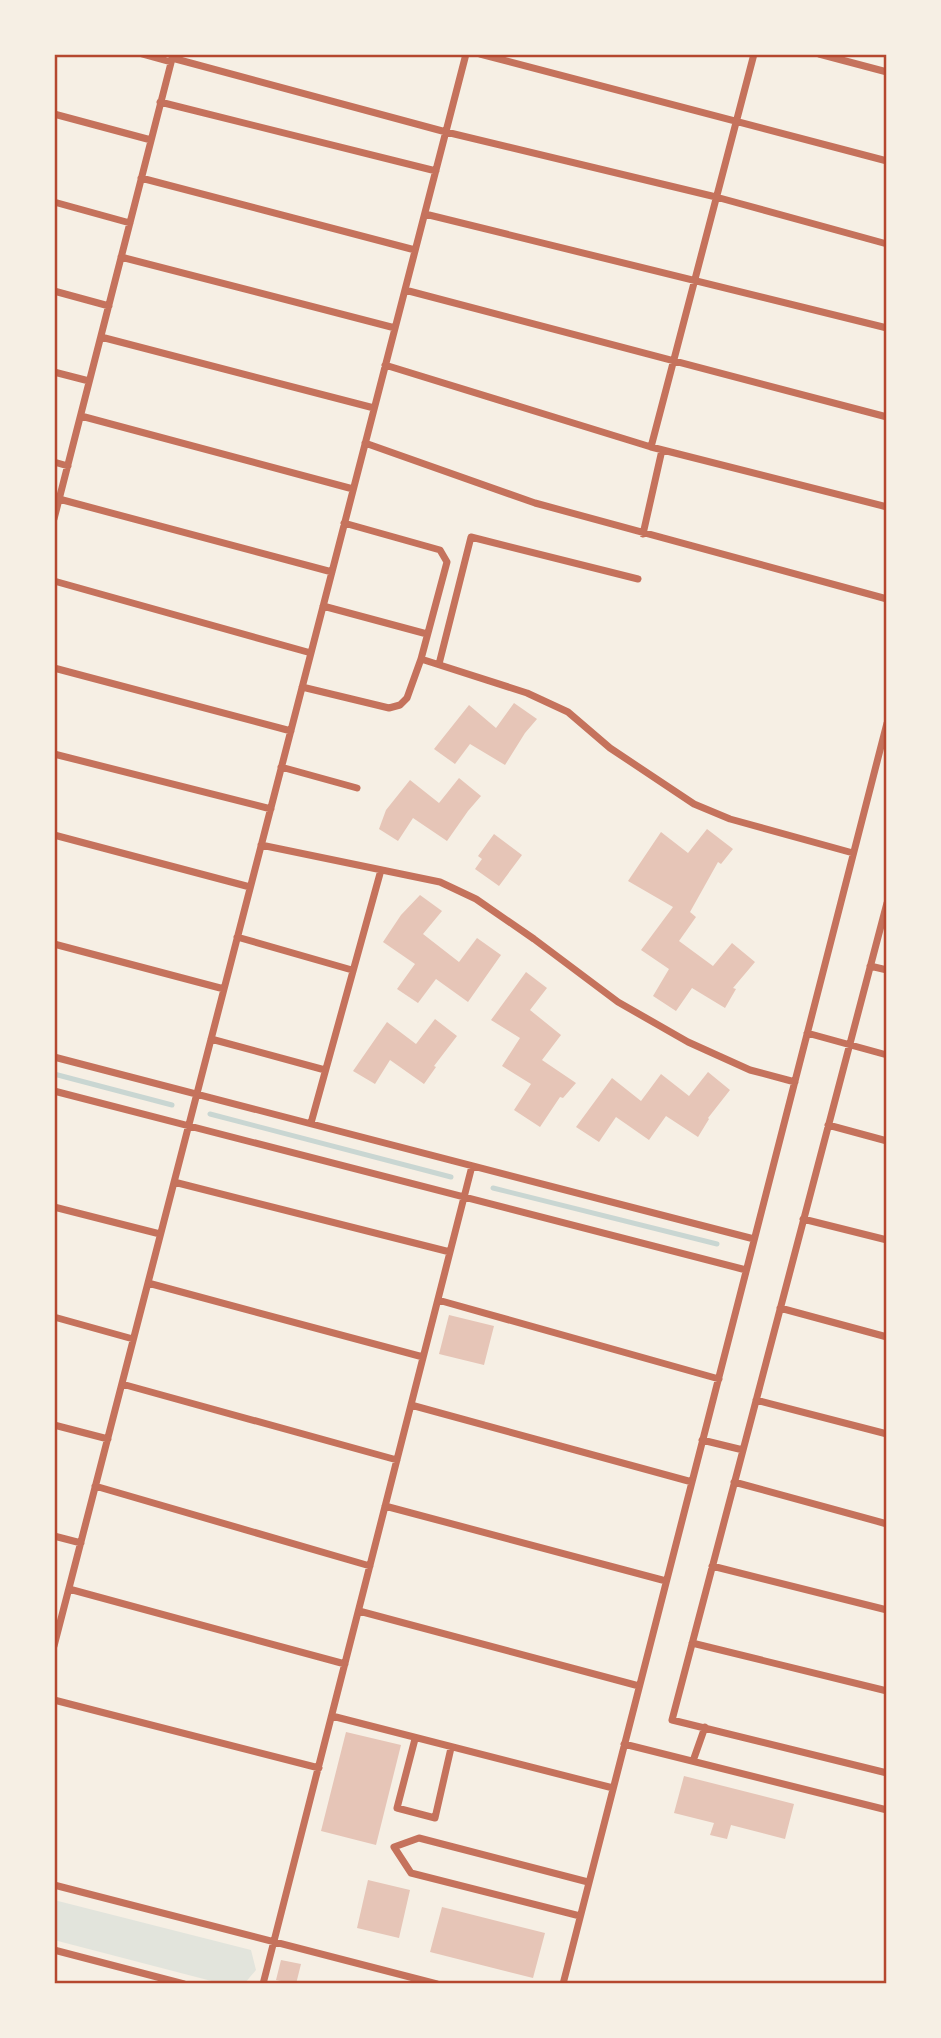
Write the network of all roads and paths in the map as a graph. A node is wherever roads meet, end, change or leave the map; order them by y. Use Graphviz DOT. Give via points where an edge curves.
graph roads {
  1 [pos="142,54"];
  2 [pos="466,54"];
  3 [pos="480,54"];
  4 [pos="754,54"];
  5 [pos="819,54"];
  6 [pos="172,58"];
  7 [pos="887,72"];
  8 [pos="160,102"];
  9 [pos="54,114"];
  10 [pos="736,122"];
  11 [pos="446,132"];
  12 [pos="151,140"];
  13 [pos="887,161"];
  14 [pos="436,171"];
  15 [pos="141,178"];
  16 [pos="716,197"];
  17 [pos="54,202"];
  18 [pos="425,214"];
  19 [pos="130,223"];
  20 [pos="887,244"];
  21 [pos="415,250"];
  22 [pos="121,257"];
  23 [pos="694,280"];
  24 [pos="405,290"];
  25 [pos="54,291"];
  26 [pos="109,306"];
  27 [pos="395,328"];
  28 [pos="887,328"];
  29 [pos="101,337"];
  30 [pos="673,361"];
  31 [pos="385,366"];
  32 [pos="54,372"];
  33 [pos="89,382"];
  34 [pos="374,408"];
  35 [pos="80,416"];
  36 [pos="887,417"];
  37 [pos="365,443"];
  38 [pos="651,447"];
  39 [pos="663,450"];
  40 [pos="54,462"];
  41 [pos="68,466"];
  42 [pos="353,489"];
  43 [pos="59,499"];
  44 [pos="887,507"];
  45 [pos="54,519"];
  46 [pos="344,523"];
  47 [pos="643,534"];
  48 [pos="332,572"];
  49 [pos="634,578"];
  50 [pos="54,581"];
  51 [pos="887,599"];
  52 [pos="323,606"];
  53 [pos="427,634"];
  54 [pos="311,653"];
  55 [pos="421,659"];
  56 [pos="439,664"];
  57 [pos="54,668"];
  58 [pos="302,688"];
  59 [pos="887,723"];
  60 [pos="291,731"];
  61 [pos="54,754"];
  62 [pos="281,767"];
  63 [pos="358,788"];
  64 [pos="271,809"];
  65 [pos="54,835"];
  66 [pos="261,845"];
  67 [pos="853,853"];
  68 [pos="381,870"];
  69 [pos="250,887"];
  70 [pos="887,903"];
  71 [pos="237,937"];
  72 [pos="54,944"];
  73 [pos="870,966"];
  74 [pos="352,970"];
  75 [pos="887,970"];
  76 [pos="224,989"];
  77 [pos="807,1033"];
  78 [pos="211,1039"];
  79 [pos="849,1045"];
  80 [pos="887,1055"];
  81 [pos="54,1057"];
  82 [pos="325,1070"];
  83 [pos="794,1082"];
  84 [pos="54,1090"];
  85 [pos="197,1093"];
  86 [pos="311,1123"];
  87 [pos="828,1125"];
  88 [pos="188,1126"];
  89 [pos="887,1141"];
  90 [pos="472,1166"];
  91 [pos="174,1182"];
  92 [pos="464,1196"];
  93 [pos="54,1207"];
  94 [pos="803,1219"];
  95 [pos="160,1234"];
  96 [pos="754,1239"];
  97 [pos="887,1240"];
  98 [pos="450,1252"];
  99 [pos="746,1270"];
  100 [pos="148,1283"];
  101 [pos="438,1300"];
  102 [pos="780,1308"];
  103 [pos="54,1317"];
  104 [pos="887,1337"];
  105 [pos="133,1339"];
  106 [pos="423,1357"];
  107 [pos="719,1379"];
  108 [pos="122,1384"];
  109 [pos="756,1400"];
  110 [pos="411,1405"];
  111 [pos="54,1425"];
  112 [pos="887,1434"];
  113 [pos="107,1439"];
  114 [pos="702,1440"];
  115 [pos="743,1450"];
  116 [pos="397,1460"];
  117 [pos="692,1482"];
  118 [pos="734,1482"];
  119 [pos="95,1486"];
  120 [pos="385,1506"];
  121 [pos="887,1524"];
  122 [pos="54,1536"];
  123 [pos="81,1542"];
  124 [pos="370,1566"];
  125 [pos="712,1566"];
  126 [pos="666,1581"];
  127 [pos="69,1589"];
  128 [pos="887,1610"];
  129 [pos="359,1611"];
  130 [pos="692,1643"];
  131 [pos="54,1646"];
  132 [pos="345,1664"];
  133 [pos="639,1686"];
  134 [pos="887,1691"];
  135 [pos="54,1700"];
  136 [pos="332,1716"];
  137 [pos="705,1727"];
  138 [pos="415,1739"];
  139 [pos="624,1744"];
  140 [pos="451,1748"];
  141 [pos="694,1762"];
  142 [pos="319,1768"];
  143 [pos="887,1773"];
  144 [pos="613,1788"];
  145 [pos="887,1810"];
  146 [pos="588,1882"];
  147 [pos="54,1885"];
  148 [pos="580,1916"];
  149 [pos="274,1942"];
  150 [pos="54,1950"];
  151 [pos="184,1984"];
  152 [pos="263,1984"];
  153 [pos="437,1984"];
  154 [pos="563,1984"];
  1 -- 6 [label="street"];
  2 -- 11 [label="street"];
  3 -- 10 [label="street"];
  4 -- 10 [label="street"];
  5 -- 7 [label="street"];
  6 -- 8 [label="street"];
  6 -- 11 [label="street"];
  8 -- 12 [label="street"];
  8 -- 14 [label="street"];
  9 -- 12 [label="street"];
  10 -- 13 [label="street"];
  10 -- 16 [label="street"];
  11 -- 14 [label="street"];
  11 -- 16 [label="street"];
  12 -- 15 [label="street"];
  14 -- 18 [label="street"];
  15 -- 19 [label="street"];
  15 -- 21 [label="street"];
  16 -- 20 [label="street"];
  16 -- 23 [label="street"];
  17 -- 19 [label="street"];
  18 -- 21 [label="street"];
  18 -- 23 [label="street"];
  19 -- 22 [label="street"];
  21 -- 24 [label="street"];
  22 -- 26 [label="street"];
  22 -- 27 [label="street"];
  23 -- 28 [label="street"];
  23 -- 30 [label="street"];
  24 -- 27 [label="street"];
  24 -- 30 [label="street"];
  25 -- 26 [label="street"];
  26 -- 29 [label="street"];
  27 -- 31 [label="street"];
  29 -- 33 [label="street"];
  29 -- 34 [label="street"];
  30 -- 36 [label="street"];
  30 -- 38 [label="street"];
  31 -- 34 [label="street"];
  31 -- 38 [label="street"];
  32 -- 33 [label="street"];
  33 -- 35 [label="street"];
  34 -- 37 [label="street"];
  35 -- 41 [label="street"];
  35 -- 42 [label="street"];
  37 -- 42 [label="street"];
  37 -- 47 [label="street" via="535,503"];
  38 -- 39 [label="street"];
  39 -- 44 [label="street"];
  39 -- 47 [label="street"];
  40 -- 41 [label="street"];
  41 -- 43 [label="street"];
  42 -- 46 [label="street"];
  43 -- 45 [label="street"];
  43 -- 48 [label="street"];
  46 -- 48 [label="street"];
  46 -- 53 [label="street" via="445,555"];
  47 -- 51 [label="street"];
  48 -- 52 [label="street"];
  49 -- 56 [label="street" via="471,537"];
  50 -- 54 [label="street"];
  52 -- 53 [label="street"];
  52 -- 54 [label="street"];
  53 -- 55 [label="street"];
  54 -- 58 [label="street"];
  55 -- 56 [label="street"];
  55 -- 58 [label="street" via="407,698 389,709"];
  56 -- 67 [label="street" via="527,693 568,712 610,748 694,804 730,819"];
  57 -- 60 [label="street"];
  58 -- 60 [label="street"];
  59 -- 67 [label="street"];
  60 -- 62 [label="street"];
  61 -- 64 [label="street"];
  62 -- 63 [label="street"];
  62 -- 64 [label="street"];
  64 -- 66 [label="street"];
  65 -- 69 [label="street"];
  66 -- 68 [label="street"];
  66 -- 69 [label="street"];
  67 -- 77 [label="street"];
  68 -- 74 [label="street"];
  68 -- 83 [label="street" via="440,882 476,900 618,1002 688,1042 750,1070"];
  69 -- 71 [label="street"];
  70 -- 73 [label="street"];
  71 -- 74 [label="street"];
  71 -- 76 [label="street"];
  72 -- 76 [label="street"];
  73 -- 75 [label="street"];
  73 -- 79 [label="street"];
  74 -- 82 [label="street"];
  76 -- 78 [label="street"];
  77 -- 79 [label="street"];
  77 -- 83 [label="street"];
  78 -- 82 [label="street"];
  78 -- 85 [label="street"];
  79 -- 80 [label="street"];
  79 -- 87 [label="street"];
  81 -- 85 [label="street"];
  82 -- 86 [label="street"];
  83 -- 96 [label="street"];
  84 -- 88 [label="street"];
  85 -- 86 [label="street"];
  85 -- 88 [label="street"];
  86 -- 90 [label="street"];
  87 -- 89 [label="street"];
  87 -- 94 [label="street"];
  88 -- 91 [label="street"];
  88 -- 92 [label="street"];
  90 -- 92 [label="street"];
  90 -- 96 [label="street"];
  91 -- 95 [label="street"];
  91 -- 98 [label="street"];
  92 -- 98 [label="street"];
  92 -- 99 [label="street"];
  93 -- 95 [label="street"];
  94 -- 97 [label="street"];
  94 -- 102 [label="street"];
  95 -- 100 [label="street"];
  96 -- 99 [label="street"];
  98 -- 101 [label="street"];
  99 -- 107 [label="street"];
  100 -- 105 [label="street"];
  100 -- 106 [label="street"];
  101 -- 106 [label="street"];
  101 -- 107 [label="street"];
  102 -- 104 [label="street"];
  102 -- 109 [label="street"];
  103 -- 105 [label="street"];
  105 -- 108 [label="street"];
  106 -- 110 [label="street"];
  107 -- 114 [label="street"];
  108 -- 113 [label="street"];
  108 -- 116 [label="street"];
  109 -- 112 [label="street"];
  109 -- 115 [label="street"];
  110 -- 116 [label="street"];
  110 -- 117 [label="street"];
  111 -- 113 [label="street"];
  113 -- 119 [label="street"];
  114 -- 115 [label="street"];
  114 -- 117 [label="street"];
  115 -- 118 [label="street"];
  116 -- 120 [label="street"];
  117 -- 126 [label="street"];
  118 -- 121 [label="street"];
  118 -- 125 [label="street"];
  119 -- 123 [label="street"];
  119 -- 124 [label="street"];
  120 -- 124 [label="street"];
  120 -- 126 [label="street"];
  122 -- 123 [label="street"];
  123 -- 127 [label="street"];
  124 -- 129 [label="street"];
  125 -- 128 [label="street"];
  125 -- 130 [label="street"];
  126 -- 133 [label="street"];
  127 -- 131 [label="street"];
  127 -- 132 [label="street"];
  129 -- 132 [label="street"];
  129 -- 133 [label="street"];
  130 -- 134 [label="street"];
  130 -- 137 [label="street" via="671,1720"];
  132 -- 136 [label="street"];
  133 -- 139 [label="street"];
  135 -- 142 [label="street"];
  136 -- 138 [label="street"];
  136 -- 142 [label="street"];
  137 -- 141 [label="street"];
  137 -- 143 [label="street"];
  138 -- 140 [label="street"];
  138 -- 140 [label="street" via="397,1808 435,1818"];
  139 -- 141 [label="street"];
  139 -- 144 [label="street"];
  140 -- 144 [label="street"];
  141 -- 145 [label="street"];
  142 -- 149 [label="street"];
  144 -- 146 [label="street"];
  146 -- 148 [label="street"];
  146 -- 148 [label="street" via="419,1838 394,1847 411,1873"];
  147 -- 149 [label="street"];
  148 -- 154 [label="street"];
  149 -- 152 [label="street"];
  149 -- 153 [label="street"];
  150 -- 151 [label="street"];
}
